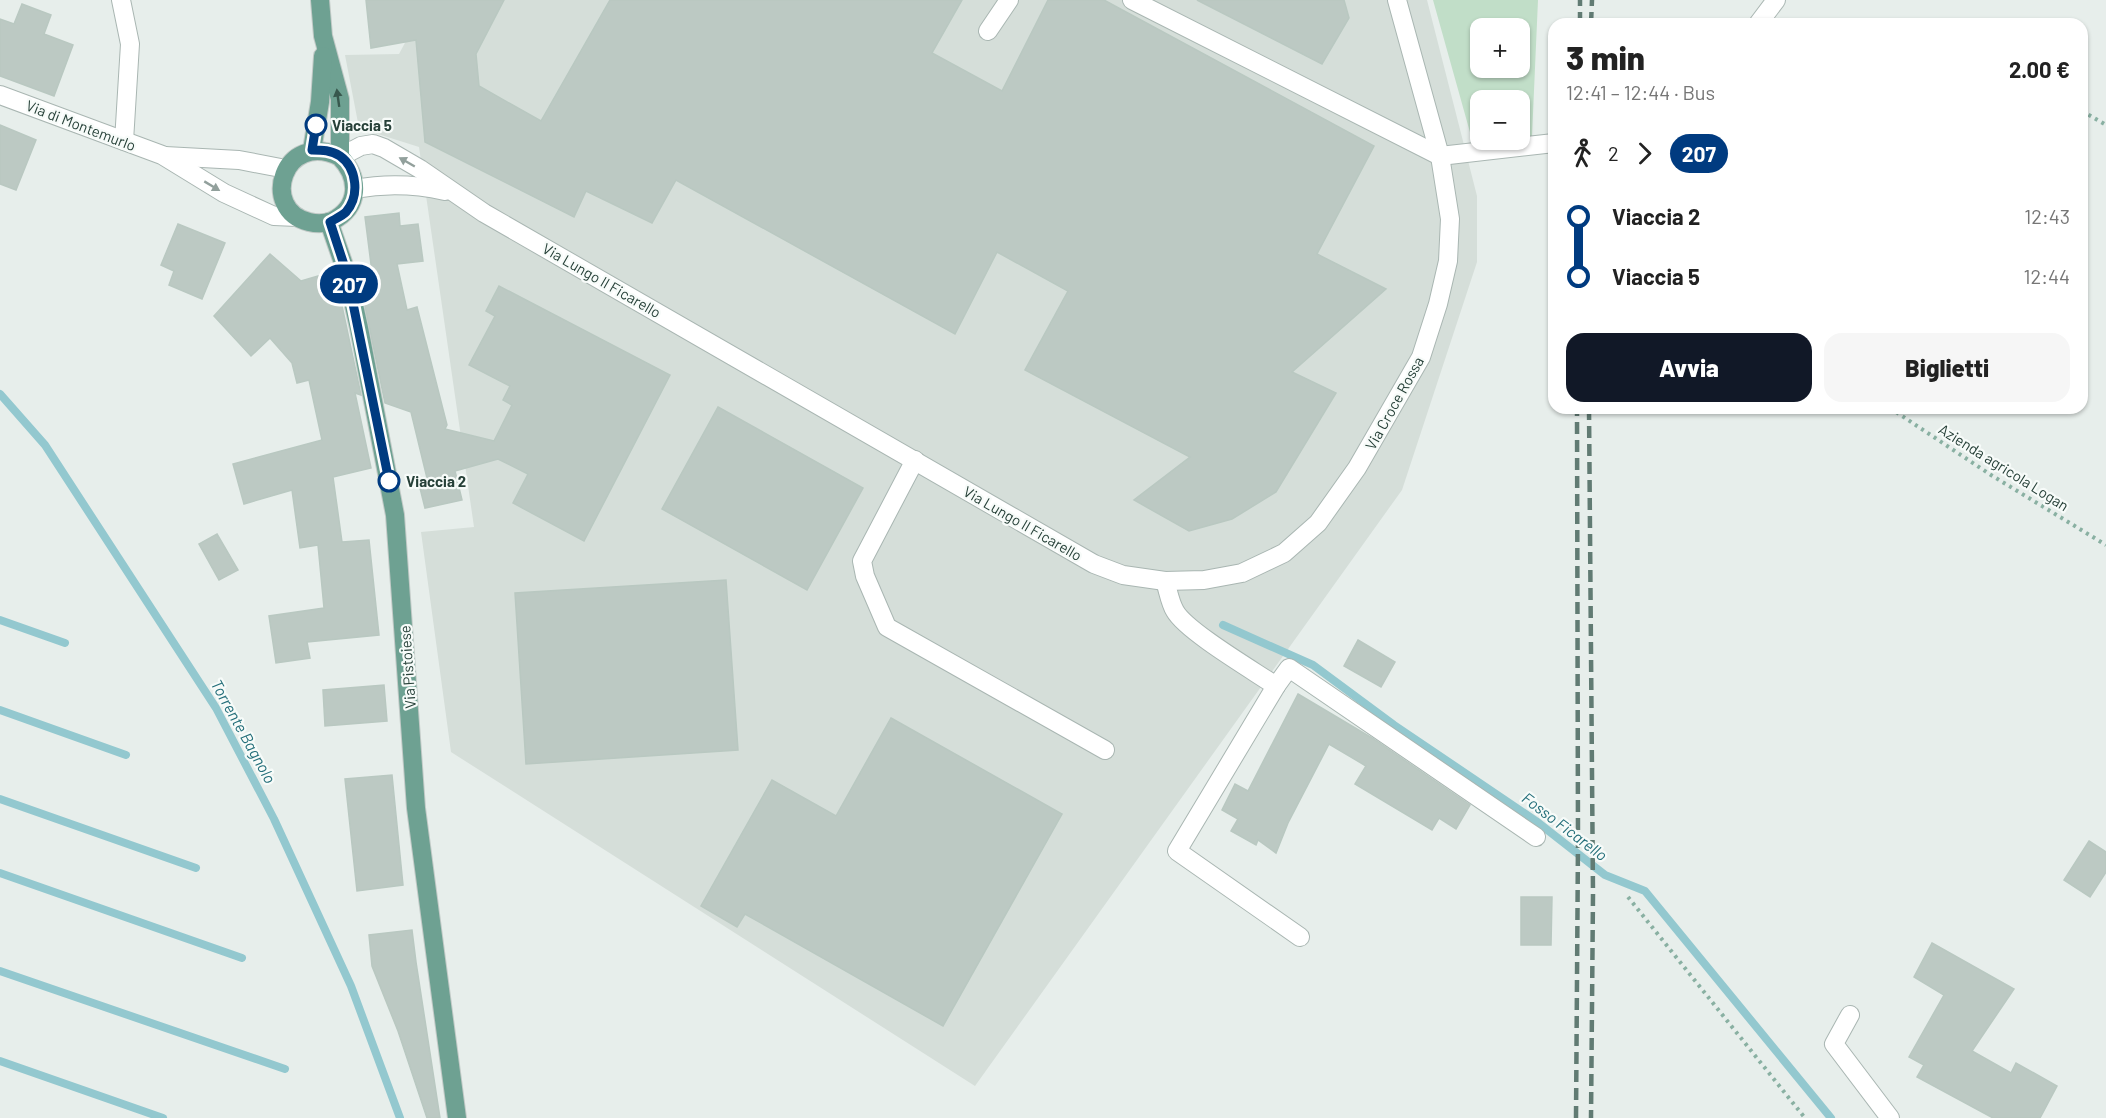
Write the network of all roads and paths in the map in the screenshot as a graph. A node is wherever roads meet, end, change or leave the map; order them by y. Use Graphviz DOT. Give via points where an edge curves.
graph roads {
  1 [pos="122,0"];
  2 [pos="320,0"];
  3 [pos="1009,0"];
  4 [pos="1132,0"];
  5 [pos="1397,0"];
  6 [pos="1776,0"];
  7 [pos="1762,18"];
  8 [pos="988,31"];
  9 [pos="324,36"];
  10 [pos="0,94"];
  11 [pos="2088,114"];
  12 [pos="2106,125"];
  13 [pos="124,141"];
  14 [pos="1548,144"];
  15 [pos="312,150"];
  16 [pos="162,156"];
  17 [pos="340,156"];
  18 [pos="1440,156"];
  19 [pos="286,169"];
  20 [pos="355,189"];
  21 [pos="456,194"];
  22 [pos="297,217"];
  23 [pos="330,222"];
  24 [pos="1899,414"];
  25 [pos="915,460"];
  26 [pos="2106,545"];
  27 [pos="1164,581"];
  28 [pos="1276,686"];
  29 [pos="1105,750"];
  30 [pos="1536,837"];
  31 [pos="1628,897"];
  32 [pos="1300,937"];
  33 [pos="1850,1015"];
  34 [pos="457,1118"];
  35 [pos="1805,1118"];
  36 [pos="1890,1118"];
  1 -- 13 [label="street" via="130,45"];
  2 -- 9 [label="main road"];
  3 -- 8 [label="street"];
  4 -- 18 [label="street"];
  5 -- 18 [label="street, Via Croce Rossa"];
  6 -- 7 [label="street"];
  9 -- 15 [label="main road"];
  17 -- 9 [label="main road, one-way" via="340,99"];
  10 -- 13 [label="street, Via di Montemurlo"];
  11 -- 12 [label="path"];
  13 -- 16 [label="street, Via di Montemurlo"];
  14 -- 18 [label="street"];
  15 -- 17 [label="main road"];
  15 -- 19 [label="main road" via="296,157"];
  16 -- 19 [label="street, Via di Montemurlo" via="239,160"];
  16 -- 22 [label="street, Via di Montemurlo, one-way" via="224,194 274,216"];
  17 -- 20 [label="main road" via="354,177"];
  21 -- 17 [label="street, Via Lungo Il Ficarello, one-way" via="373,144"];
  18 -- 27 [label="street, Via Croce Rossa" via="1450,219 1448,261 1438,304 1421,357 1357,468 1318,523 1284,553 1242,573 1204,580"];
  19 -- 22 [label="main road" via="283,197"];
  20 -- 21 [label="street, Via Lungo Il Ficarello" via="406,184"];
  20 -- 23 [label="main road" via="345,213"];
  21 -- 25 [label="street, Via Lungo Il Ficarello"];
  22 -- 23 [label="main road" via="318,224"];
  23 -- 34 [label="main road, Via Pistoiese" via="359,328 395,515 417,808"];
  24 -- 26 [label="path, Azienda agricola Logan"];
  25 -- 27 [label="street, Via Lungo Il Ficarello" via="1094,564 1123,575"];
  25 -- 29 [label="street" via="862,561 887,627"];
  27 -- 28 [label="street" via="1181,619"];
  28 -- 30 [label="street" via="1289,668"];
  28 -- 32 [label="street" via="1177,851"];
  31 -- 35 [label="path"];
  33 -- 36 [label="street" via="1834,1044"];
}
